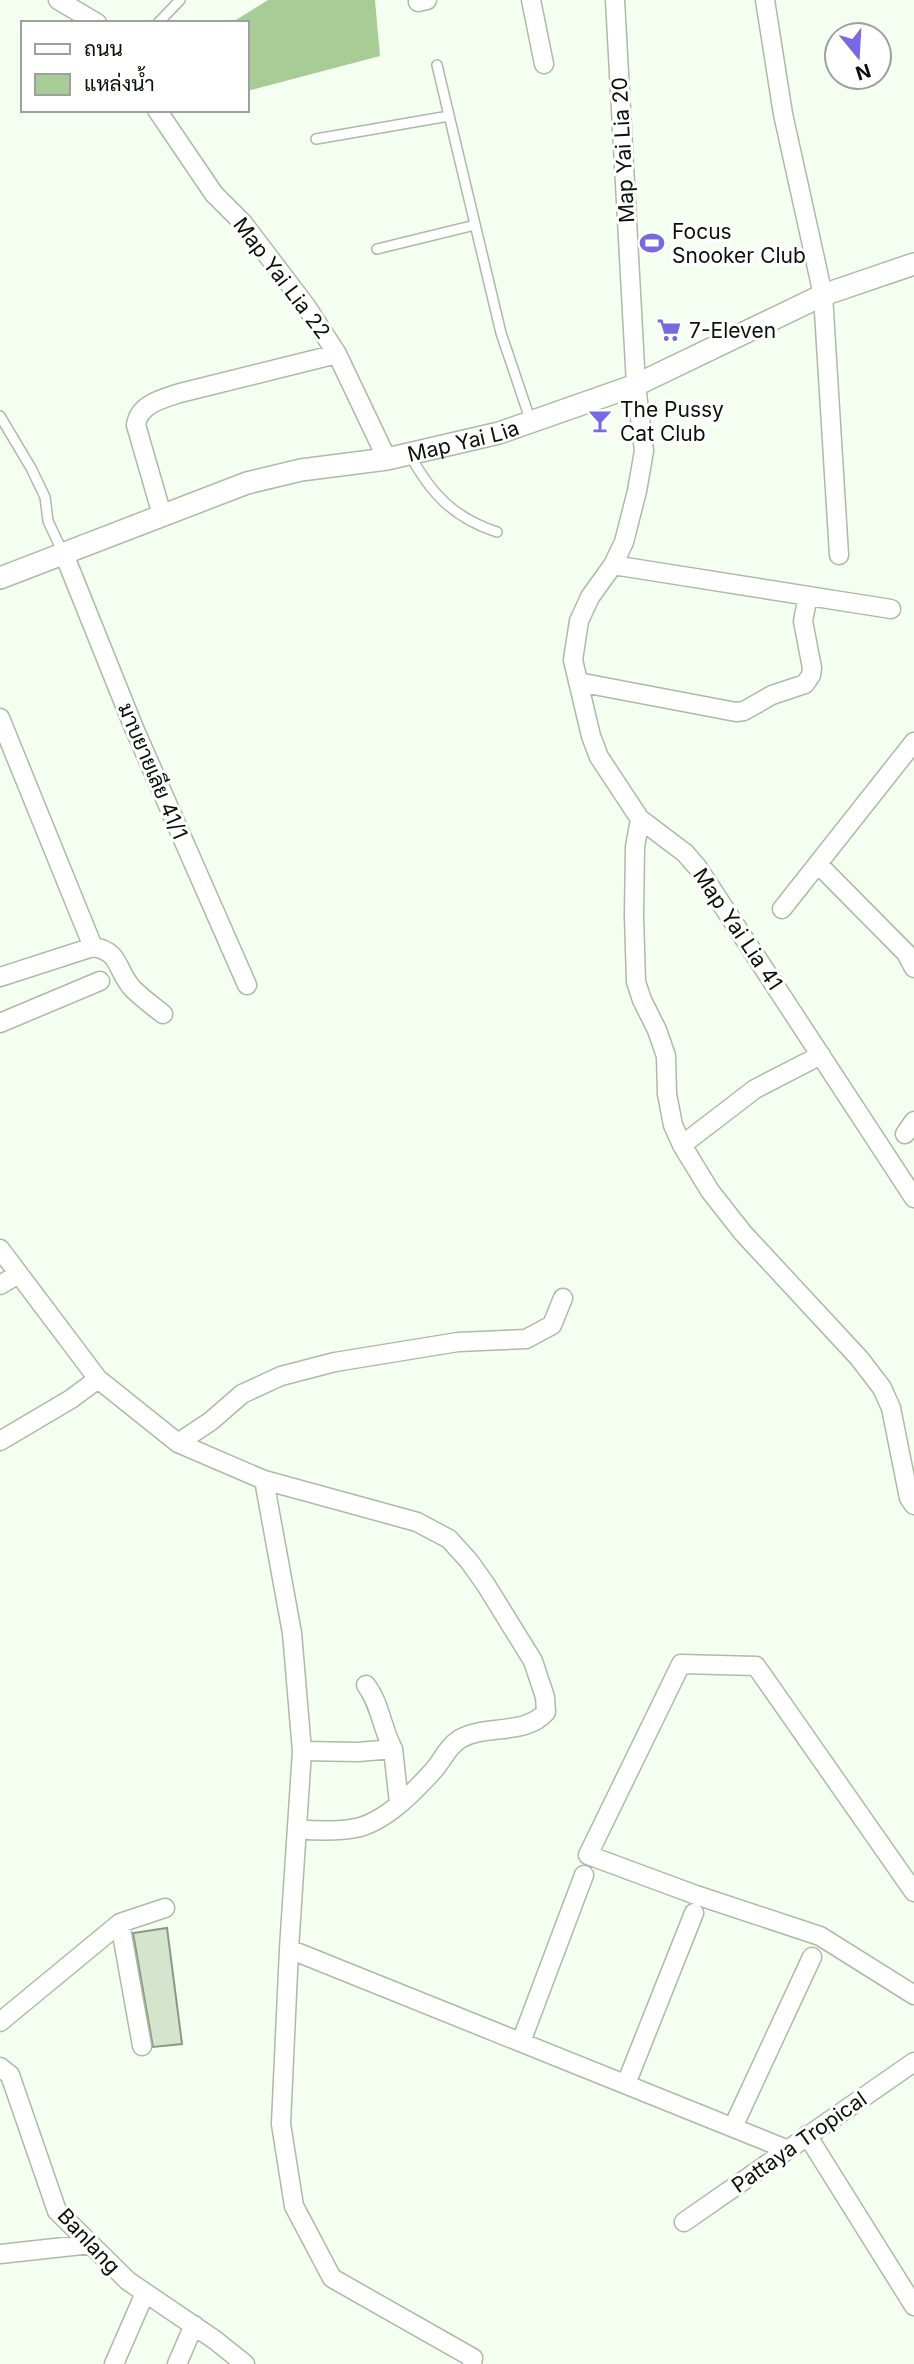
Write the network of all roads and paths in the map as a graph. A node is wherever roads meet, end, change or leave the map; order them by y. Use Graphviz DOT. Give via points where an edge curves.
graph roads {
  1 [pos="58,0"];
  2 [pos="180,0"];
  3 [pos="531,0"];
  4 [pos="615,0"];
  5 [pos="765,0"];
  6 [pos="94,21"];
  7 [pos="160,21"];
  8 [pos="544,64"];
  9 [pos="437,65"];
  10 [pos="158,112"];
  11 [pos="449,116"];
  12 [pos="316,139"];
  13 [pos="475,225"];
  14 [pos="377,249"];
  15 [pos="914,264"];
  16 [pos="823,295"];
  17 [pos="337,354"];
  18 [pos="636,385"];
  19 [pos="0,416"];
  20 [pos="531,422"];
  21 [pos="409,454"];
  22 [pos="387,459"];
  23 [pos="162,515"];
  24 [pos="497,532"];
  25 [pos="64,554"];
  26 [pos="839,555"];
  27 [pos="612,565"];
  28 [pos="0,578"];
  29 [pos="808,596"];
  30 [pos="891,609"];
  31 [pos="578,682"];
  32 [pos="0,718"];
  33 [pos="914,742"];
  34 [pos="640,819"];
  35 [pos="818,864"];
  36 [pos="782,909"];
  37 [pos="93,947"];
  38 [pos="911,955"];
  39 [pos="0,977"];
  40 [pos="100,981"];
  41 [pos="247,985"];
  42 [pos="163,1014"];
  43 [pos="0,1024"];
  44 [pos="821,1055"];
  45 [pos="682,1145"];
  46 [pos="914,1198"];
  47 [pos="0,1250"];
  48 [pos="19,1274"];
  49 [pos="0,1285"];
  50 [pos="563,1298"];
  51 [pos="98,1379"];
  52 [pos="0,1441"];
  53 [pos="178,1443"];
  54 [pos="264,1480"];
  55 [pos="914,1506"];
  56 [pos="366,1685"];
  57 [pos="393,1749"];
  58 [pos="302,1751"];
  59 [pos="399,1803"];
  60 [pos="297,1829"];
  61 [pos="584,1875"];
  62 [pos="914,1892"];
  63 [pos="165,1908"];
  64 [pos="694,1913"];
  65 [pos="120,1923"];
  66 [pos="289,1949"];
  67 [pos="812,1957"];
  68 [pos="914,1995"];
  69 [pos="0,2022"];
  70 [pos="522,2042"];
  71 [pos="142,2046"];
  72 [pos="0,2067"];
  73 [pos="911,2070"];
  74 [pos="626,2084"];
  75 [pos="733,2127"];
  76 [pos="807,2135"];
  77 [pos="786,2149"];
  78 [pos="684,2222"];
  79 [pos="91,2244"];
  80 [pos="0,2254"];
  81 [pos="145,2293"];
  82 [pos="914,2306"];
  83 [pos="194,2325"];
  84 [pos="477,2362"];
  85 [pos="114,2364"];
  86 [pos="177,2364"];
  87 [pos="246,2364"];
  1 -- 6 [label="street"];
  2 -- 7 [label="lane"];
  3 -- 8 [label="street"];
  4 -- 18 [label="street, Map Yai Lia 20"];
  5 -- 16 [label="street" via="783,114"];
  9 -- 11 [label="lane"];
  10 -- 17 [label="street, Map Yai Lia 22" via="214,194 243,223"];
  11 -- 12 [label="lane"];
  11 -- 13 [label="lane"];
  13 -- 14 [label="lane"];
  13 -- 20 [label="lane" via="501,332"];
  15 -- 16 [label="street, Map Yai Lia"];
  16 -- 18 [label="street, Map Yai Lia"];
  16 -- 26 [label="street"];
  17 -- 22 [label="street, Map Yai Lia 22"];
  17 -- 23 [label="street" via="180,393 143,410 136,425"];
  18 -- 20 [label="street, Map Yai Lia"];
  18 -- 27 [label="street, Map Yai Lia 41" via="644,451 624,542"];
  19 -- 25 [label="lane" via="32,468"];
  20 -- 21 [label="street, Map Yai Lia"];
  21 -- 22 [label="street, Map Yai Lia"];
  21 -- 24 [label="lane" via="443,502 473,524"];
  22 -- 23 [label="street, Map Yai Lia" via="301,470 247,483"];
  23 -- 25 [label="street, Map Yai Lia"];
  25 -- 28 [label="street, Map Yai Lia"];
  25 -- 41 [label="street, มาบยายเลีย 41/1" via="134,728"];
  27 -- 29 [label="street"];
  27 -- 31 [label="street, Map Yai Lia 41" via="579,621 573,660"];
  29 -- 30 [label="street"];
  29 -- 31 [label="street" via="803,621 811,675 805,684 744,710"];
  31 -- 34 [label="street, Map Yai Lia 41" via="599,757"];
  32 -- 37 [label="street"];
  33 -- 35 [label="street"];
  34 -- 44 [label="street, Map Yai Lia 41" via="698,868"];
  34 -- 45 [label="street" via="635,847 636,982 666,1056 667,1094"];
  35 -- 36 [label="street"];
  35 -- 38 [label="street"];
  37 -- 39 [label="street"];
  37 -- 42 [label="street" via="107,949 133,989"];
  40 -- 43 [label="street"];
  44 -- 45 [label="street" via="755,1089"];
  44 -- 46 [label="street, Map Yai Lia 41"];
  45 -- 55 [label="street" via="743,1233 882,1388"];
  47 -- 48 [label="street"];
  48 -- 49 [label="street"];
  48 -- 51 [label="street"];
  50 -- 53 [label="street" via="552,1325 526,1339 458,1342 335,1362 281,1376 242,1394"];
  51 -- 52 [label="street"];
  51 -- 53 [label="street"];
  53 -- 54 [label="street"];
  54 -- 58 [label="street" via="292,1633"];
  54 -- 59 [label="street" via="417,1522 449,1539 486,1584 533,1661 546,1712 517,1727 463,1737"];
  56 -- 57 [label="street"];
  57 -- 58 [label="street"];
  57 -- 59 [label="street"];
  58 -- 60 [label="street"];
  59 -- 60 [label="street" via="358,1828"];
  60 -- 66 [label="street"];
  61 -- 70 [label="street"];
  62 -- 68 [label="street" via="756,1666 681,1664 588,1855 820,1936"];
  63 -- 65 [label="street"];
  64 -- 74 [label="street"];
  65 -- 69 [label="street"];
  65 -- 71 [label="street"];
  66 -- 70 [label="street"];
  66 -- 84 [label="street" via="281,2124 294,2206 331,2278"];
  67 -- 75 [label="street"];
  70 -- 74 [label="street"];
  72 -- 79 [label="street, Banlang" via="10,2075 57,2211"];
  73 -- 76 [label="street, Pattaya Tropical"];
  74 -- 75 [label="street"];
  75 -- 77 [label="street"];
  76 -- 77 [label="street, Pattaya Tropical"];
  76 -- 82 [label="street"];
  77 -- 78 [label="street, Pattaya Tropical"];
  79 -- 80 [label="street"];
  79 -- 81 [label="street, Banlang"];
  81 -- 83 [label="street, Banlang"];
  81 -- 85 [label="street"];
  83 -- 86 [label="street"];
  83 -- 87 [label="street, Banlang"];
}
